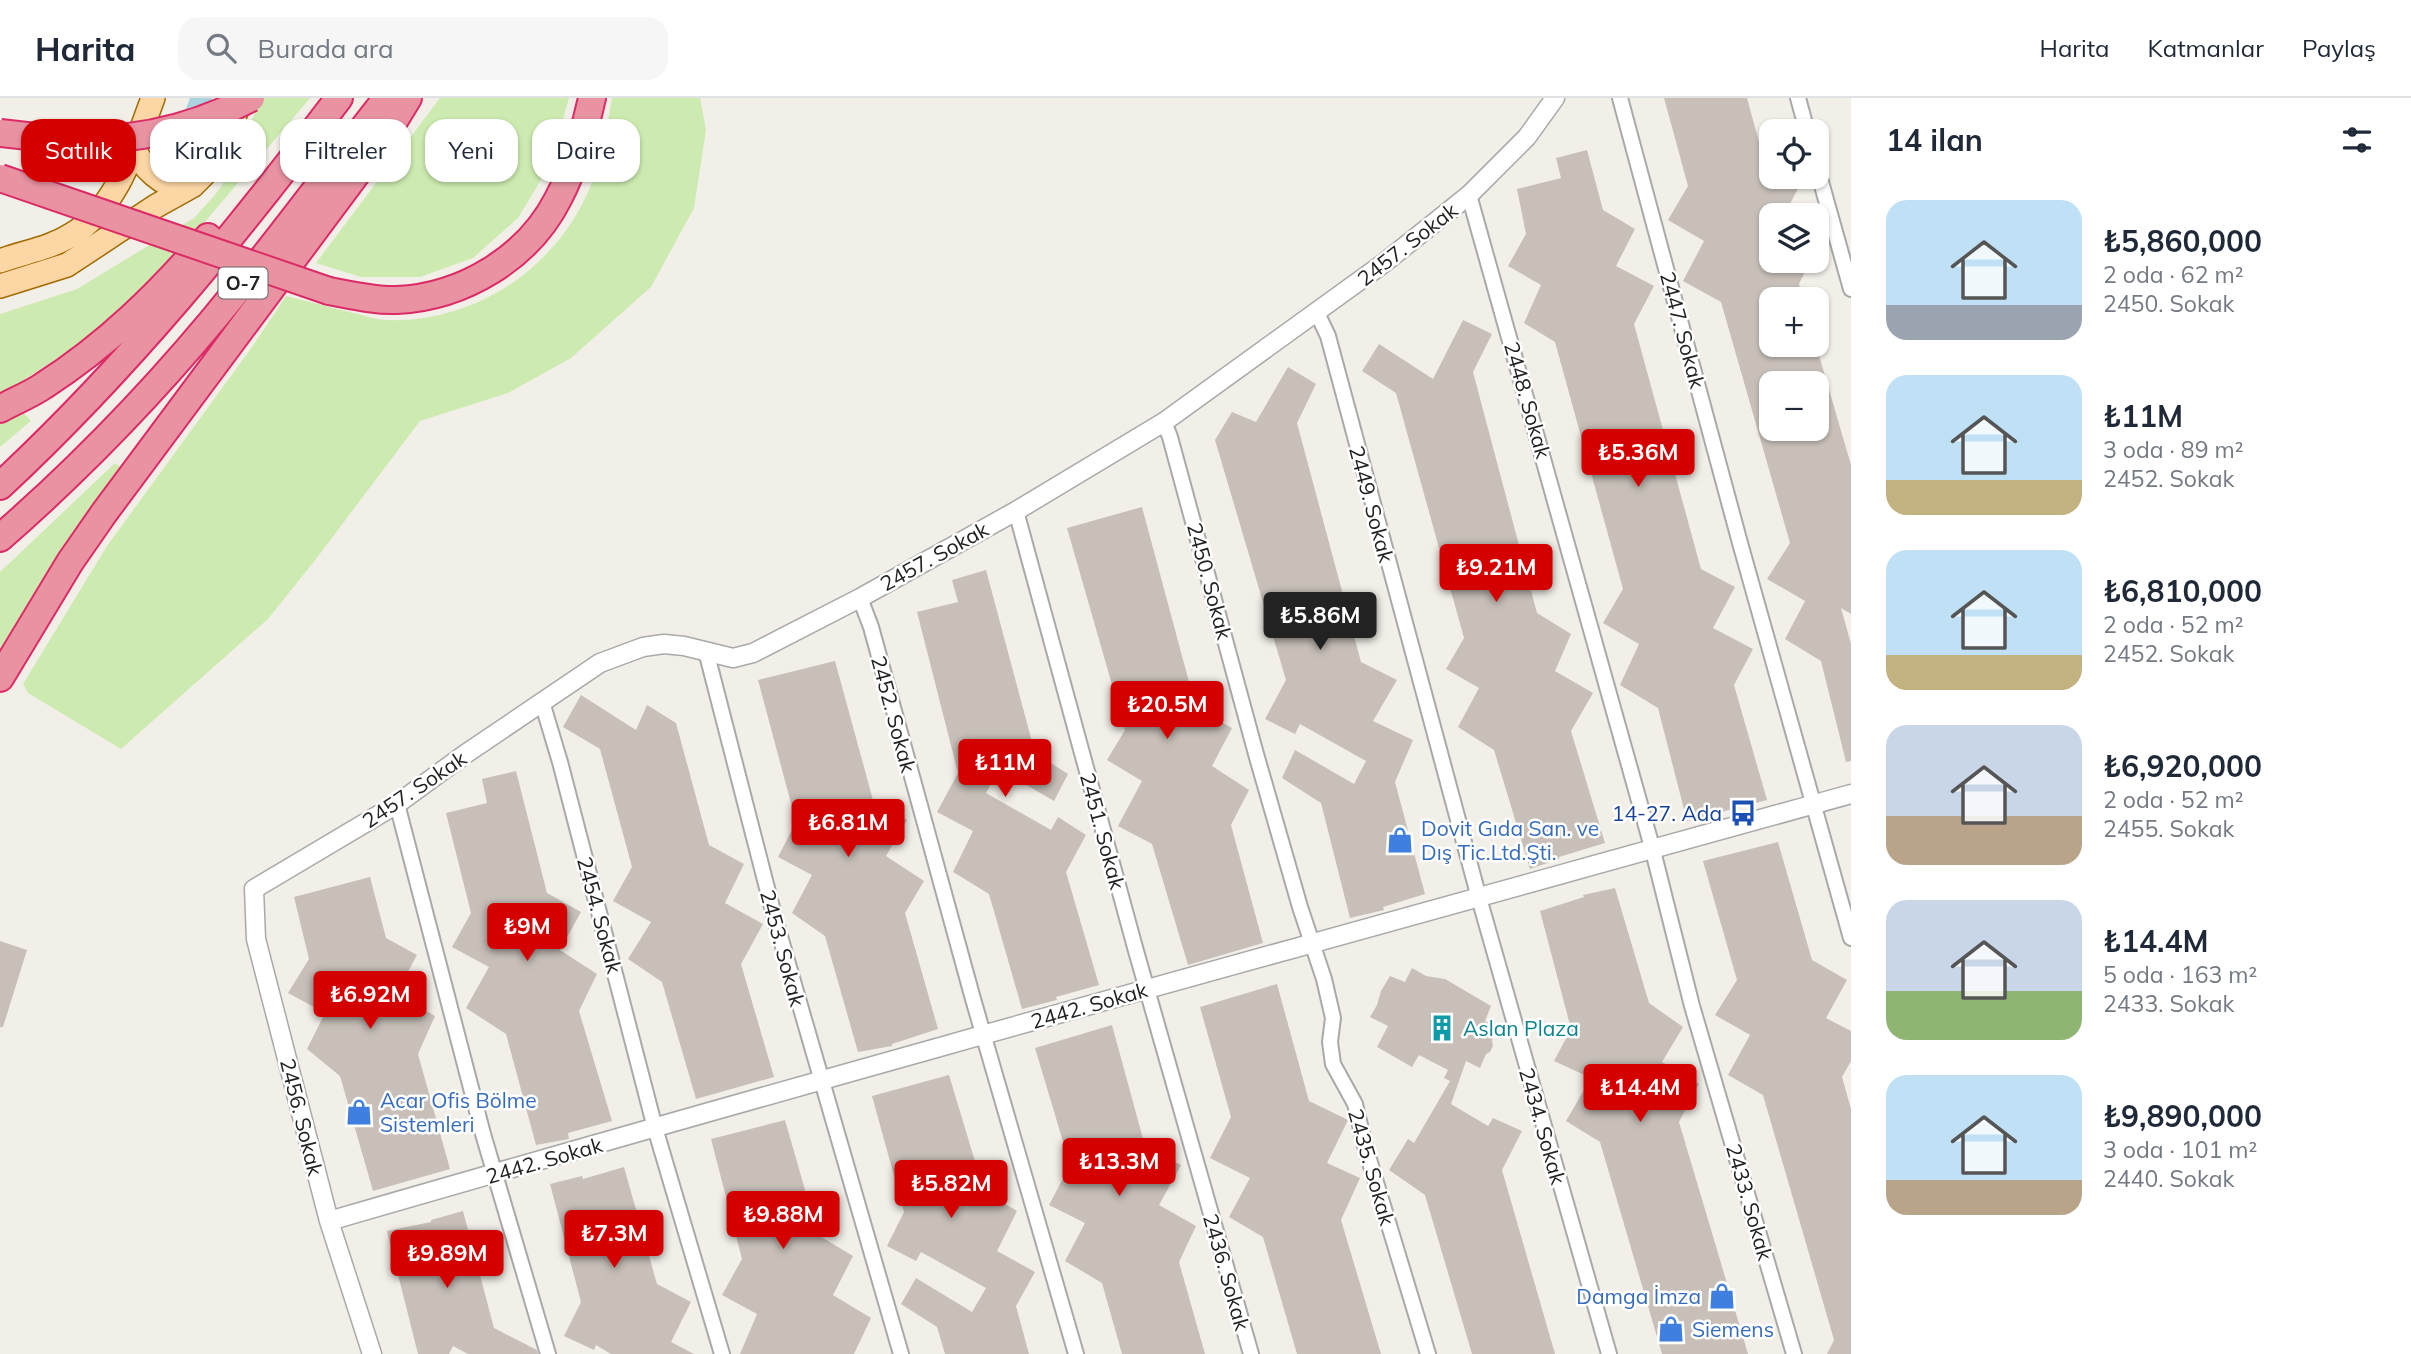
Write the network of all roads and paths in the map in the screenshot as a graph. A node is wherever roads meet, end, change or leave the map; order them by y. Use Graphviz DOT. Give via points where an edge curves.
graph roads {
  1 [pos="153,98"];
  2 [pos="242,98"];
  3 [pos="251,98"];
  4 [pos="339,98"];
  5 [pos="387,98"];
  6 [pos="408,98"];
  7 [pos="592,98"];
  8 [pos="1555,98"];
  9 [pos="1620,98"];
  10 [pos="1798,98"];
  11 [pos="323,119"];
  12 [pos="1804,119"];
  13 [pos="0,133"];
  14 [pos="136,144"];
  15 [pos="136,153"];
  16 [pos="280,161"];
  17 [pos="280,175"];
  18 [pos="0,178"];
  19 [pos="117,182"];
  20 [pos="1823,189"];
  21 [pos="183,190"];
  22 [pos="1469,195"];
  23 [pos="0,261"];
  24 [pos="0,286"];
  25 [pos="1851,289"];
  26 [pos="1317,313"];
  27 [pos="11,403"];
  28 [pos="1164,422"];
  29 [pos="0,486"];
  30 [pos="1016,511"];
  31 [pos="0,538"];
  32 [pos="860,598"];
  33 [pos="706,651"];
  34 [pos="0,678"];
  35 [pos="542,702"];
  36 [pos="1851,794"];
  37 [pos="397,804"];
  38 [pos="1813,804"];
  39 [pos="1652,847"];
  40 [pos="254,889"];
  41 [pos="1479,898"];
  42 [pos="1851,938"];
  43 [pos="1311,943"];
  44 [pos="1146,989"];
  45 [pos="983,1033"];
  46 [pos="820,1081"];
  47 [pos="655,1128"];
  48 [pos="495,1174"];
  49 [pos="329,1221"];
  50 [pos="372,1354"];
  51 [pos="548,1354"];
  52 [pos="722,1354"];
  53 [pos="901,1354"];
  54 [pos="1076,1354"];
  55 [pos="1251,1354"];
  56 [pos="1428,1354"];
  57 [pos="1609,1354"];
  58 [pos="1794,1354"];
  1 -- 14 [label="main road"];
  2 -- 21 [label="main road" via="214,164"];
  3 -- 13 [label="highway, bridge" via="180,128 138,136 60,139"];
  4 -- 11 [label="highway, O-7"];
  5 -- 31 [label="highway, O-7" via="231,298 162,378 86,458"];
  6 -- 34 [label="highway" via="386,134 104,513"];
  7 -- 18 [label="highway, bridge" via="582,140 558,199 533,236 477,278 414,299 329,291"];
  8 -- 22 [label="street, 2457. Sokak" via="1520,144"];
  9 -- 38 [label="street, 2447. Sokak"];
  10 -- 12 [label="street"];
  15 -- 21 [label="main road" via="168,186"];
  16 -- 27 [label="highway" via="145,307 75,364"];
  17 -- 29 [label="highway, O-7" via="206,268 60,430"];
  19 -- 23 [label="main road" via="88,223 35,252"];
  20 -- 25 [label="street"];
  21 -- 24 [label="main road" via="67,265"];
  22 -- 26 [label="street, 2457. Sokak"];
  22 -- 39 [label="street, 2448. Sokak"];
  26 -- 28 [label="street, 2457. Sokak"];
  26 -- 41 [label="street, 2449. Sokak" via="1328,336"];
  28 -- 30 [label="street, 2457. Sokak"];
  28 -- 43 [label="street, 2450. Sokak"];
  30 -- 32 [label="street, 2457. Sokak"];
  30 -- 44 [label="street, 2451. Sokak"];
  32 -- 33 [label="street, 2457. Sokak" via="753,653 733,658"];
  32 -- 45 [label="street, 2452. Sokak"];
  33 -- 35 [label="street, 2457. Sokak" via="664,644 643,647 600,663"];
  33 -- 46 [label="street, 2453. Sokak"];
  35 -- 37 [label="street, 2457. Sokak"];
  35 -- 47 [label="street, 2454. Sokak"];
  36 -- 38 [label="street, 2442. Sokak"];
  37 -- 40 [label="street, 2457. Sokak"];
  37 -- 48 [label="street"];
  38 -- 39 [label="street, 2442. Sokak"];
  38 -- 42 [label="street, 2447. Sokak"];
  39 -- 41 [label="street, 2442. Sokak"];
  39 -- 58 [label="street, 2433. Sokak" via="1692,1006"];
  40 -- 49 [label="street, 2456. Sokak" via="256,939"];
  41 -- 43 [label="street, 2442. Sokak"];
  41 -- 57 [label="street, 2434. Sokak"];
  43 -- 44 [label="street, 2442. Sokak"];
  43 -- 56 [label="street, 2435. Sokak" via="1333,1018 1333,1064 1355,1104"];
  44 -- 45 [label="street, 2442. Sokak"];
  44 -- 55 [label="street, 2436. Sokak"];
  45 -- 46 [label="street, 2442. Sokak"];
  45 -- 54 [label="street, 2452. Sokak"];
  46 -- 47 [label="street, 2442. Sokak"];
  46 -- 53 [label="street, 2453. Sokak"];
  47 -- 48 [label="street, 2442. Sokak"];
  47 -- 52 [label="street, 2454. Sokak"];
  48 -- 49 [label="street, 2442. Sokak"];
  48 -- 51 [label="street"];
  49 -- 50 [label="street, 2456. Sokak"];
}
